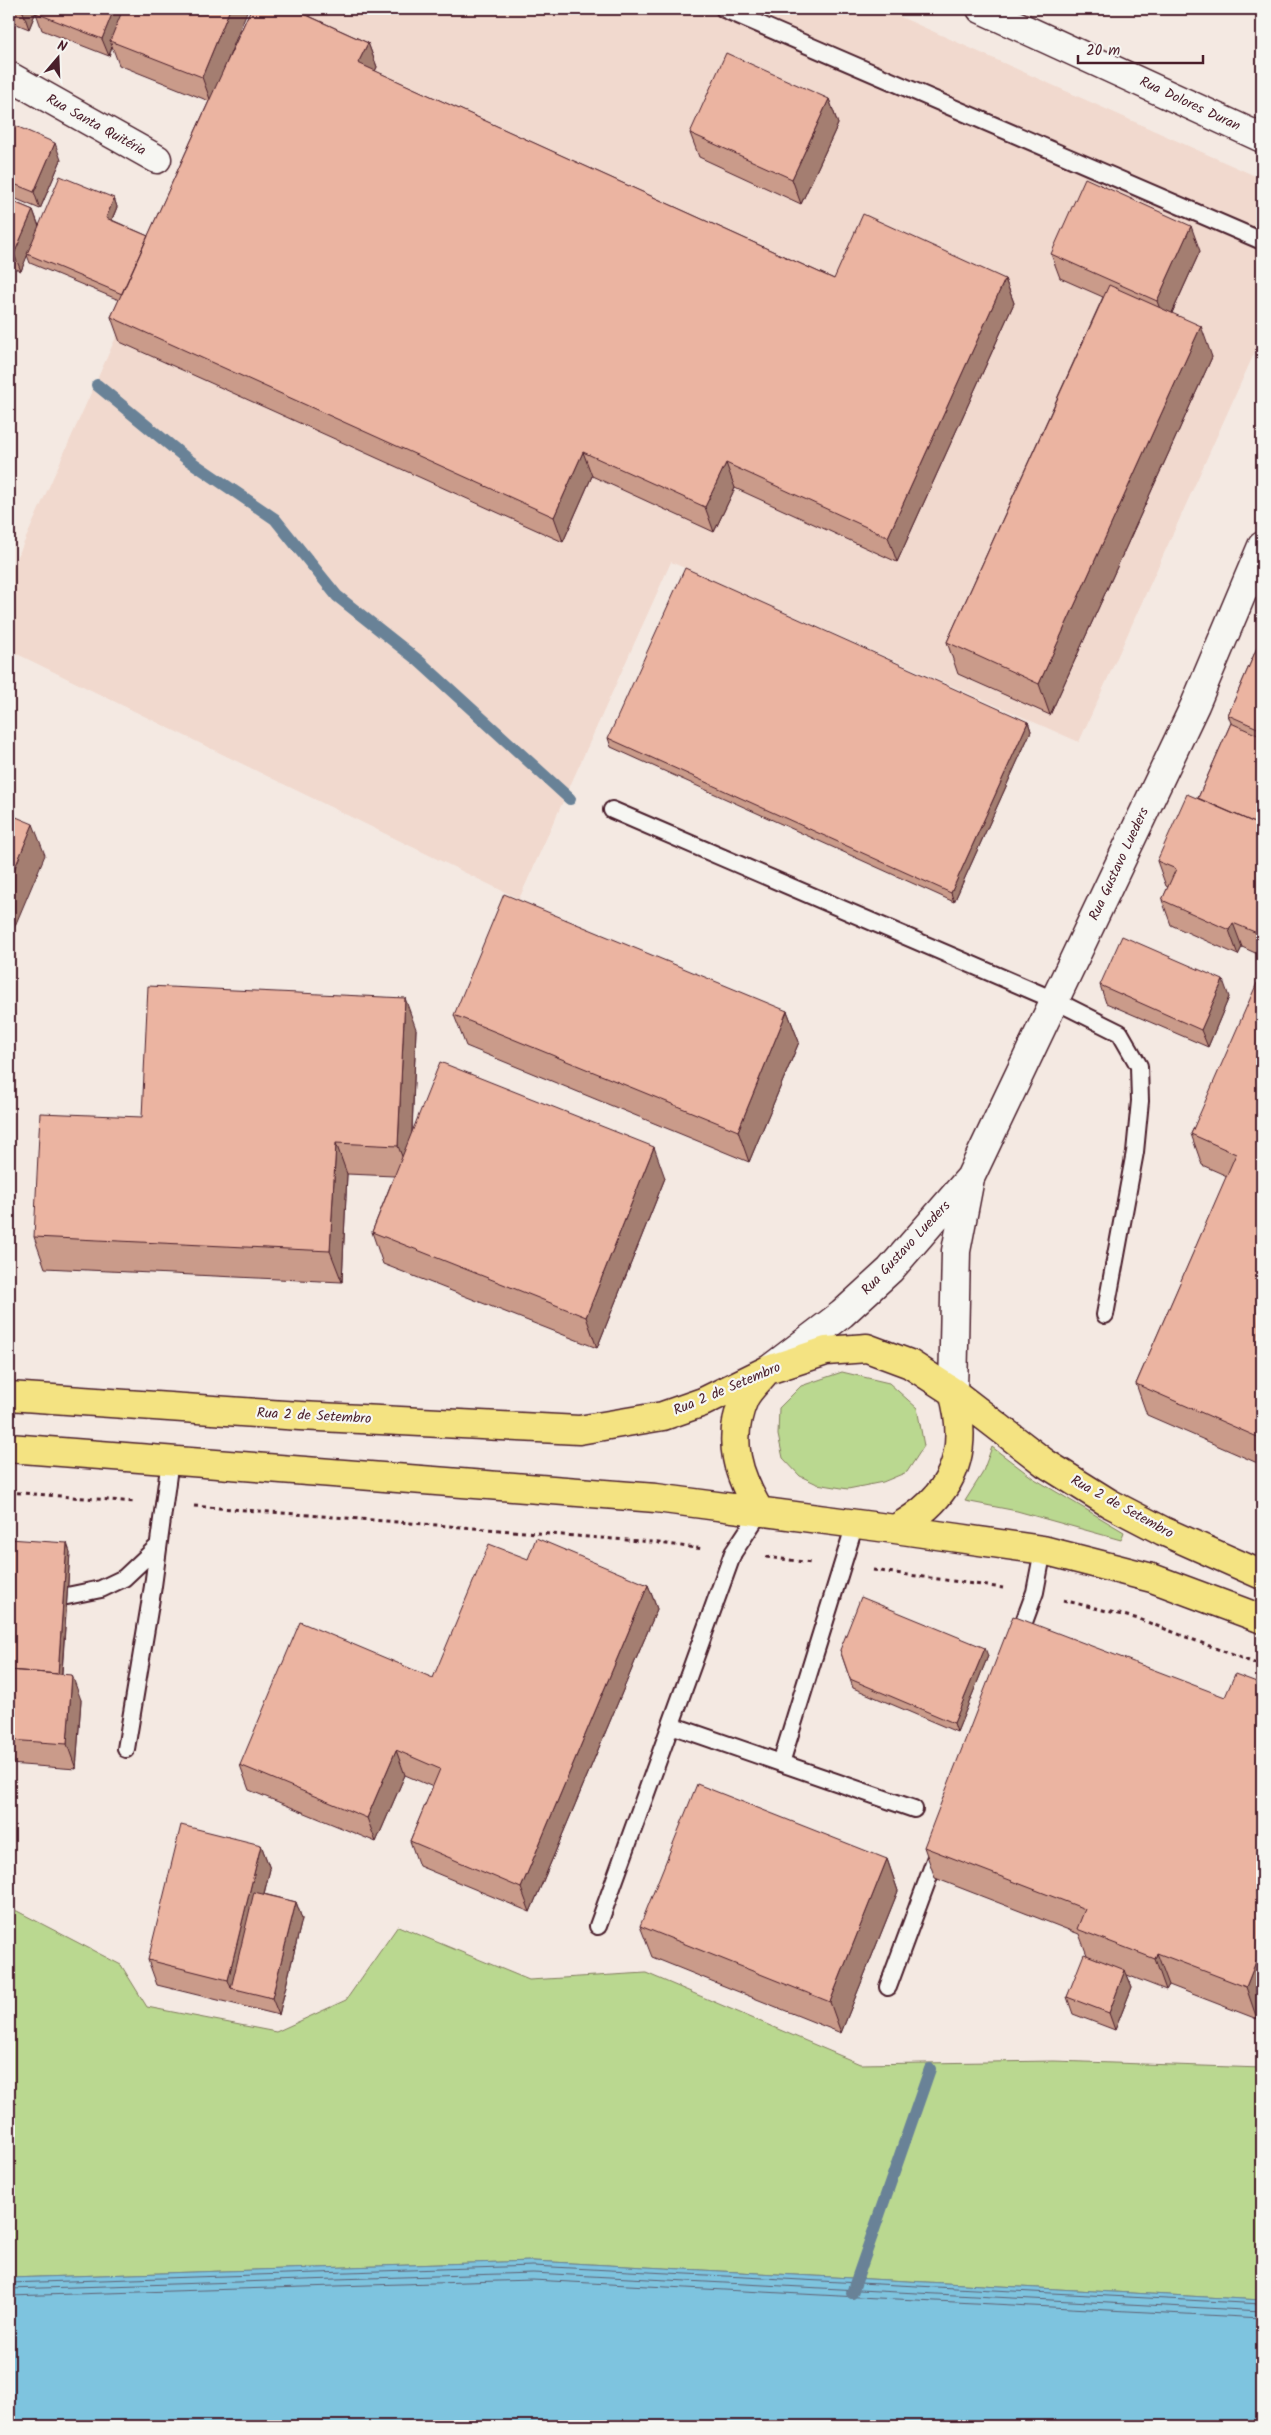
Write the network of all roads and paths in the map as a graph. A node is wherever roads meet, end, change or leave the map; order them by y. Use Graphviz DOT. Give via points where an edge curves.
graph roads {
  1 [pos="724,9"];
  2 [pos="981,9"];
  3 [pos="9,76"];
  4 [pos="1262,138"];
  5 [pos="157,159"];
  6 [pos="1262,241"];
  7 [pos="1262,546"];
  8 [pos="612,810"];
  9 [pos="1054,1000"];
  10 [pos="970,1178"];
  11 [pos="1105,1315"];
  12 [pos="768,1370"];
  13 [pos="953,1392"];
  14 [pos="9,1396"];
  15 [pos="9,1448"];
  16 [pos="170,1460"];
  17 [pos="9,1492"];
  18 [pos="163,1504"];
  19 [pos="760,1512"];
  20 [pos="855,1524"];
  21 [pos="896,1529"];
  22 [pos="158,1546"];
  23 [pos="1043,1550"];
  24 [pos="733,1553"];
  25 [pos="842,1566"];
  26 [pos="1262,1575"];
  27 [pos="1035,1592"];
  28 [pos="67,1596"];
  29 [pos="1262,1619"];
  30 [pos="1011,1657"];
  31 [pos="1262,1666"];
  32 [pos="671,1725"];
  33 [pos="126,1749"];
  34 [pos="781,1763"];
  35 [pos="914,1809"];
  36 [pos="946,1831"];
  37 [pos="598,1926"];
  38 [pos="888,1987"];
  1 -- 6 [label="lane"];
  2 -- 4 [label="main road, Rua Dolores Duran"];
  3 -- 5 [label="main road, Rua Santa Quitéria"];
  7 -- 9 [label="main road, Rua Gustavo Lueders" via="1195,705"];
  8 -- 9 [label="lane"];
  9 -- 10 [label="main road, Rua Gustavo Lueders"];
  9 -- 11 [label="lane" via="1120,1033 1139,1066 1140,1101 1135,1152"];
  10 -- 12 [label="main road, Rua Gustavo Lueders" via="890,1270 842,1314"];
  10 -- 13 [label="main road, Rua Gustavo Lueders" via="956,1251"];
  12 -- 13 [label="main road, Rua 2 de Setembro" via="826,1350 867,1348 910,1364"];
  12 -- 14 [label="main road, Rua 2 de Setembro" via="703,1402 663,1416 579,1430 300,1416"];
  12 -- 19 [label="main road" via="744,1397 735,1427 736,1459 744,1486"];
  13 -- 21 [label="main road" via="960,1415 961,1438 957,1461 948,1483 916,1518"];
  13 -- 26 [label="main road, Rua 2 de Setembro" via="1045,1463 1109,1503"];
  15 -- 16 [label="main road"];
  16 -- 18 [label="lane"];
  16 -- 19 [label="main road" via="656,1498"];
  17 -- 18 [label="path"];
  18 -- 22 [label="lane"];
  18 -- 24 [label="path" via="652,1542"];
  19 -- 20 [label="main road"];
  19 -- 24 [label="lane"];
  20 -- 21 [label="main road"];
  20 -- 25 [label="lane"];
  21 -- 23 [label="main road"];
  22 -- 28 [label="lane" via="124,1578 101,1589"];
  22 -- 33 [label="lane"];
  23 -- 27 [label="lane"];
  23 -- 29 [label="main road" via="1152,1578"];
  24 -- 25 [label="path"];
  24 -- 32 [label="lane"];
  25 -- 27 [label="path"];
  25 -- 34 [label="lane"];
  27 -- 30 [label="lane"];
  27 -- 31 [label="path" via="1139,1619"];
  32 -- 34 [label="lane"];
  32 -- 37 [label="lane"];
  34 -- 35 [label="lane"];
  36 -- 38 [label="lane"];
}
